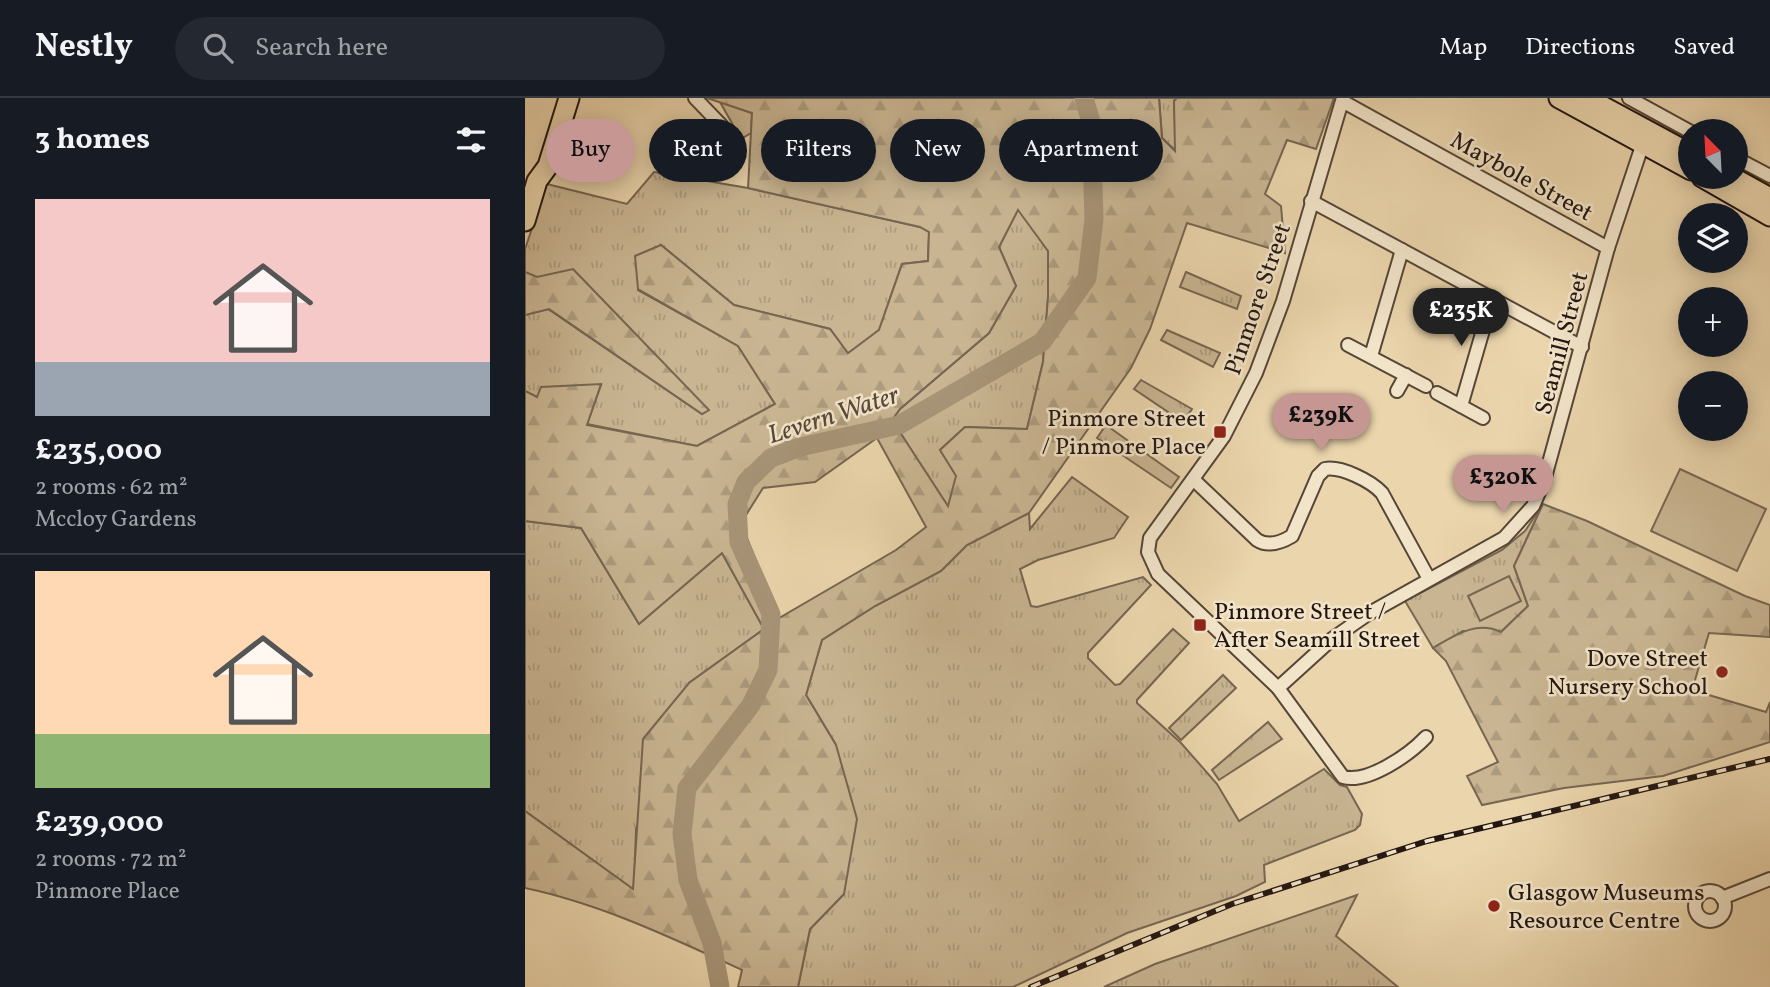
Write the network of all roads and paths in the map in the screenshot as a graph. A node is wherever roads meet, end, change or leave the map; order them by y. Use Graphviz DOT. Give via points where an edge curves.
graph roads {
  1 [pos="555,98"];
  2 [pos="569,98"];
  3 [pos="695,98"];
  4 [pos="1559,98"];
  5 [pos="1587,98"];
  6 [pos="1629,98"];
  7 [pos="1342,101"];
  8 [pos="715,119"];
  9 [pos="1678,125"];
  10 [pos="1645,137"];
  11 [pos="1678,149"];
  12 [pos="1678,161"];
  13 [pos="1748,164"];
  14 [pos="1770,176"];
  15 [pos="537,181"];
  16 [pos="1748,186"];
  17 [pos="1723,189"];
  18 [pos="1770,198"];
  19 [pos="1311,201"];
  20 [pos="1770,216"];
  21 [pos="525,220"];
  22 [pos="1608,248"];
  23 [pos="1402,250"];
  24 [pos="1492,299"];
  25 [pos="1348,345"];
  26 [pos="1582,347"];
  27 [pos="1371,356"];
  28 [pos="1406,375"];
  29 [pos="1397,391"];
  30 [pos="1461,406"];
  31 [pos="1483,418"];
  32 [pos="1194,480"];
  33 [pos="1429,579"];
  34 [pos="1278,688"];
  35 [pos="1426,737"];
  36 [pos="1770,879"];
  37 [pos="1722,898"];
  1 -- 15 [label="main road" via="536,164"];
  2 -- 15 [label="main road" via="548,166"];
  3 -- 8 [label="street"];
  4 -- 10 [label="main road"];
  5 -- 10 [label="main road"];
  6 -- 9 [label="street"];
  7 -- 19 [label="street, Pinmore Street"];
  7 -- 22 [label="street, Maybole Street"];
  10 -- 11 [label="main road"];
  10 -- 12 [label="main road"];
  10 -- 22 [label="street, Seamill Street"];
  13 -- 14 [label="street"];
  15 -- 21 [label="main road"];
  16 -- 18 [label="main road"];
  17 -- 20 [label="main road"];
  19 -- 23 [label="street"];
  19 -- 32 [label="street, Pinmore Street" via="1256,373"];
  22 -- 26 [label="street, Seamill Street"];
  23 -- 24 [label="street"];
  23 -- 27 [label="street"];
  24 -- 26 [label="street"];
  24 -- 30 [label="street"];
  25 -- 27 [label="street"];
  26 -- 33 [label="street, Seamill Street" via="1533,506 1504,538"];
  27 -- 28 [label="street"];
  28 -- 29 [label="street"];
  28 -- 30 [label="street"];
  30 -- 31 [label="street"];
  32 -- 33 [label="street" via="1266,544 1292,536 1318,476 1325,469 1336,469 1382,493"];
  32 -- 34 [label="street, Pinmore Street" via="1154,532 1149,559 1158,573"];
  33 -- 34 [label="street, Seamill Street" via="1349,627"];
  34 -- 35 [label="street, Pinmore Street" via="1343,777 1360,777 1383,768"];
  36 -- 37 [label="street"];
}
